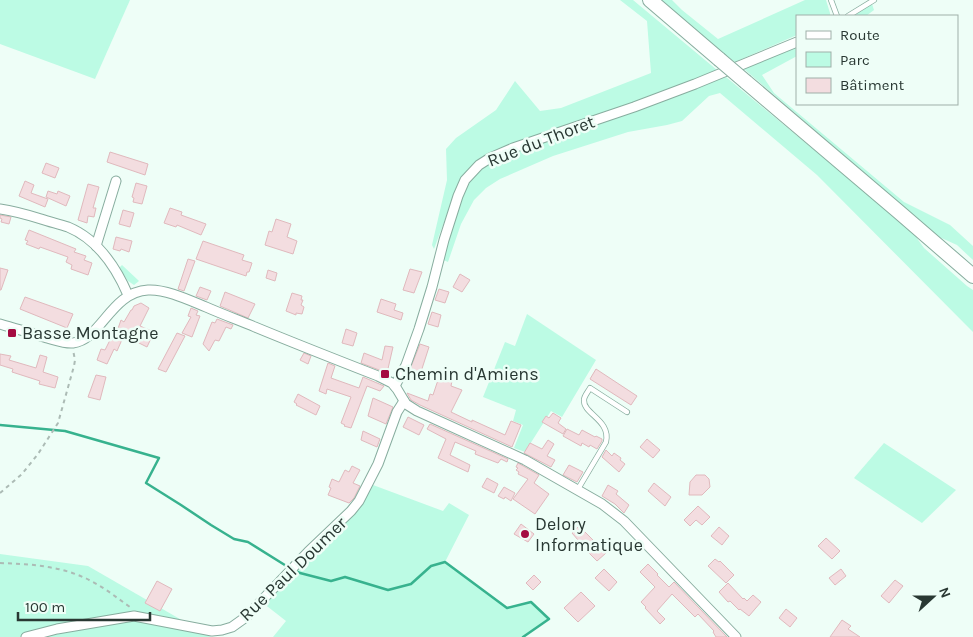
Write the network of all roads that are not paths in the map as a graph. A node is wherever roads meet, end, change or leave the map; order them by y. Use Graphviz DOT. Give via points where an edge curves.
graph roads {
  1 [pos="650,0"];
  2 [pos="831,0"];
  3 [pos="874,0"];
  4 [pos="837,15"];
  5 [pos="850,15"];
  6 [pos="796,42"];
  7 [pos="116,181"];
  8 [pos="0,209"];
  9 [pos="96,246"];
  10 [pos="973,276"];
  11 [pos="128,296"];
  12 [pos="0,324"];
  13 [pos="395,386"];
  14 [pos="404,401"];
  15 [pos="627,412"];
  16 [pos="578,489"];
  17 [pos="26,637"];
  18 [pos="736,637"];
  1 -- 10 [label="main road, bridge"];
  2 -- 4 [label="lane"];
  3 -- 5 [label="lane"];
  6 -- 13 [label="street, Rue du Thoret" via="634,107 513,148 479,165 465,180 458,196 419,329"];
  7 -- 9 [label="street"];
  8 -- 9 [label="street" via="66,227"];
  9 -- 11 [label="street" via="117,274"];
  11 -- 12 [label="street" via="91,334 72,343"];
  11 -- 13 [label="street" via="150,290 179,296 388,380"];
  13 -- 14 [label="street"];
  14 -- 16 [label="street" via="417,411 517,456"];
  14 -- 17 [label="street, Rue Paul Doumer" via="378,464 355,506 232,628 212,631 134,616"];
  15 -- 16 [label="lane" via="590,388 586,394 585,405 602,424 607,436"];
  16 -- 18 [label="street" via="624,521"];
}
